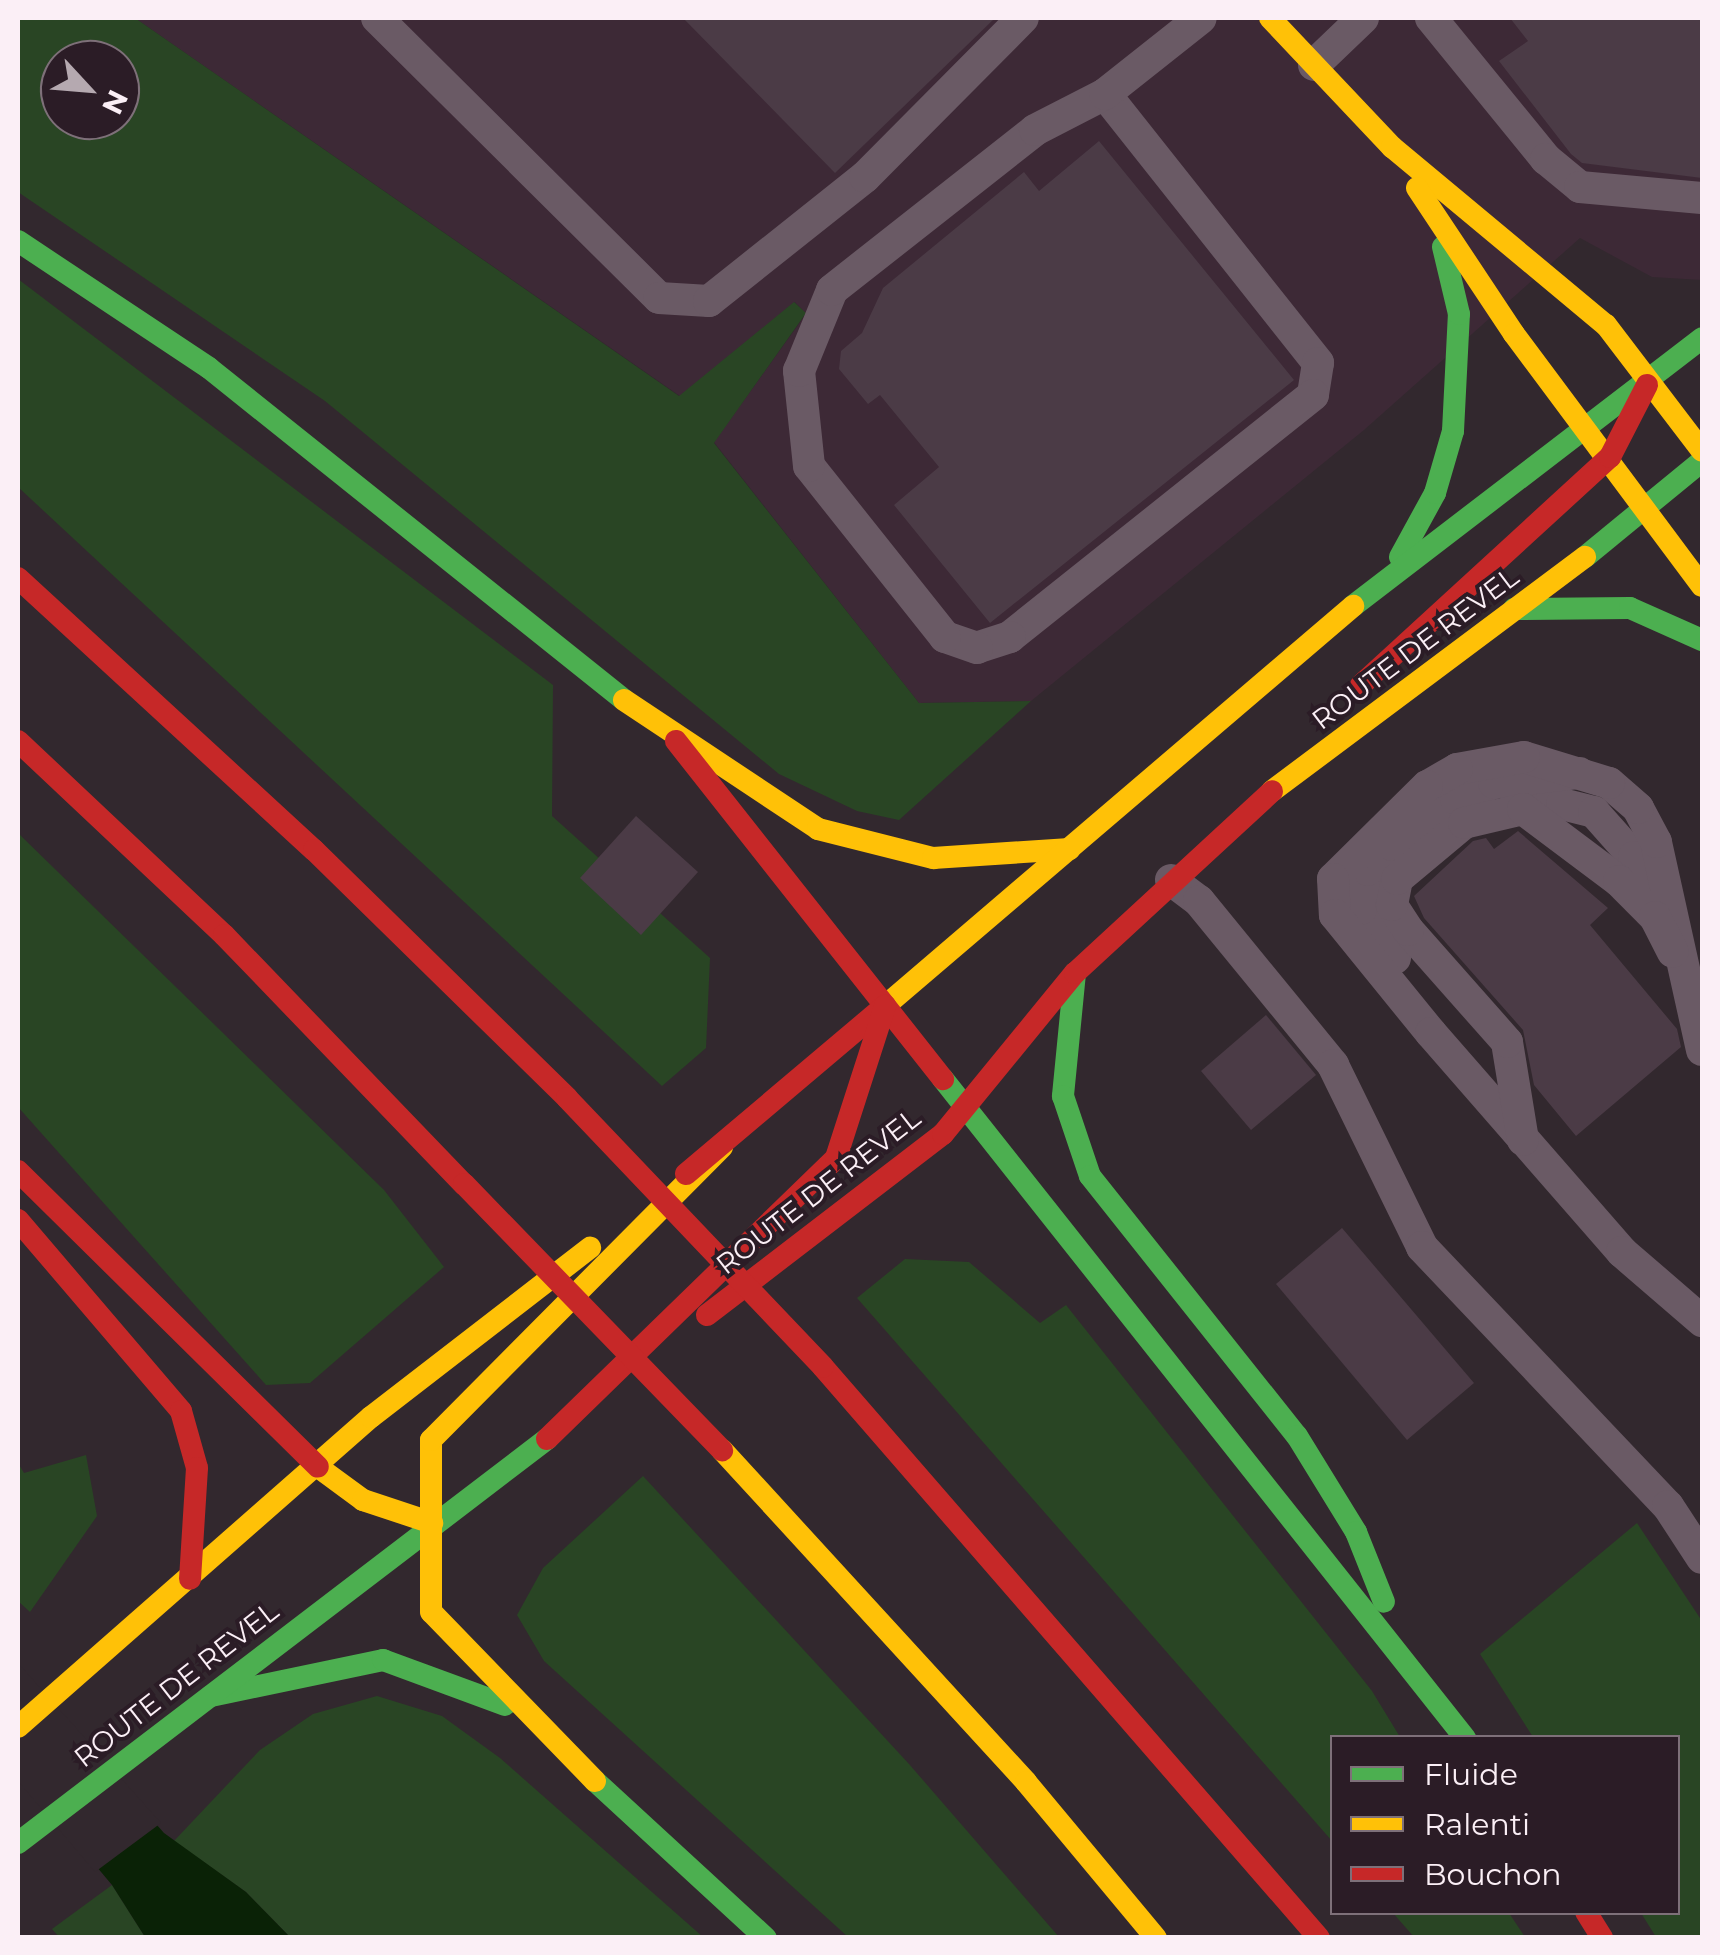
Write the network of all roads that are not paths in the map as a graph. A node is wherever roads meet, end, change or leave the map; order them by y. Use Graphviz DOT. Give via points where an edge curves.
graph roads {
  1 [pos="377,18"];
  2 [pos="1023,18"];
  3 [pos="1202,18"];
  4 [pos="1270,18"];
  5 [pos="1364,18"];
  6 [pos="1431,18"];
  7 [pos="1314,65"];
  8 [pos="1106,94"];
  9 [pos="1392,147"];
  10 [pos="1702,198"];
  11 [pos="1437,221"];
  12 [pos="18,241"];
  13 [pos="1702,338"];
  14 [pos="1650,378"];
  15 [pos="1693,420"];
  16 [pos="1584,425"];
  17 [pos="1702,451"];
  18 [pos="1610,458"];
  19 [pos="1702,460"];
  20 [pos="1647,508"];
  21 [pos="18,578"];
  22 [pos="1702,586"];
  23 [pos="1376,587"];
  24 [pos="1514,609"];
  25 [pos="1702,640"];
  26 [pos="18,741"];
  27 [pos="676,741"];
  28 [pos="1283,780"];
  29 [pos="1070,849"];
  30 [pos="1171,880"];
  31 [pos="1075,973"];
  32 [pos="1689,983"];
  33 [pos="885,1006"];
  34 [pos="1702,1050"];
  35 [pos="967,1102"];
  36 [pos="1522,1140"];
  37 [pos="722,1147"];
  38 [pos="18,1171"];
  39 [pos="18,1220"];
  40 [pos="1702,1321"];
  41 [pos="546,1440"];
  42 [pos="318,1467"];
  43 [pos="432,1522"];
  44 [pos="1702,1558"];
  45 [pos="190,1579"];
  46 [pos="1408,1660"];
  47 [pos="211,1696"];
  48 [pos="516,1709"];
  49 [pos="18,1726"];
  50 [pos="1463,1735"];
  51 [pos="18,1843"];
  52 [pos="1588,1915"];
  53 [pos="766,1938"];
  54 [pos="1156,1938"];
  55 [pos="1319,1938"];
  56 [pos="1602,1938"];
  1 -- 2 [label="lane" via="659,298 709,301 865,176"];
  3 -- 8 [label="lane"];
  4 -- 7 [label="main road"];
  5 -- 7 [label="lane"];
  6 -- 10 [label="lane" via="1546,159 1580,187"];
  7 -- 9 [label="main road"];
  8 -- 8 [label="lane" via="1035,130 832,290 798,371 809,466 945,637 977,648 1010,637 1312,395 1318,363"];
  9 -- 11 [label="main road"];
  9 -- 14 [label="main road" via="1606,324"];
  11 -- 16 [label="main road"];
  11 -- 23 [label="main road" via="1458,314 1447,455 1416,536"];
  12 -- 27 [label="main road" via="210,368"];
  13 -- 14 [label="main road"];
  14 -- 15 [label="main road"];
  14 -- 16 [label="main road"];
  14 -- 18 [label="main road"];
  15 -- 17 [label="main road"];
  15 -- 20 [label="main road"];
  16 -- 18 [label="main road"];
  16 -- 23 [label="main road"];
  18 -- 20 [label="main road"];
  18 -- 28 [label="main road" via="1328,714"];
  19 -- 20 [label="main road, ROUTE DE REVEL"];
  20 -- 22 [label="main road"];
  20 -- 24 [label="main road, ROUTE DE REVEL"];
  21 -- 55 [label="main road, bridge" via="314,850 566,1098 823,1367"];
  23 -- 29 [label="main road"];
  24 -- 25 [label="main road" via="1630,608"];
  24 -- 28 [label="main road, ROUTE DE REVEL"];
  26 -- 54 [label="main road, bridge" via="224,935 722,1450 1026,1782"];
  27 -- 29 [label="main road" via="818,829 863,846 933,858"];
  27 -- 33 [label="main road"];
  28 -- 30 [label="main road, ROUTE DE REVEL"];
  29 -- 33 [label="main road"];
  30 -- 31 [label="main road, ROUTE DE REVEL"];
  30 -- 44 [label="lane" via="1198,902 1333,1065 1422,1247 1668,1506"];
  31 -- 35 [label="main road, ROUTE DE REVEL"];
  31 -- 46 [label="main road" via="1063,1096 1090,1176 1297,1436 1356,1532"];
  32 -- 34 [label="lane"];
  32 -- 36 [label="lane" via="1655,916 1523,810 1489,812 1426,849 1397,879 1392,905 1507,1042"];
  32 -- 36 [label="lane" via="1656,842 1638,808 1584,772 1524,757 1456,768 1427,786 1333,879 1334,915"];
  33 -- 35 [label="main road"];
  33 -- 37 [label="main road"];
  33 -- 41 [label="main road" via="836,1158"];
  35 -- 41 [label="main road, ROUTE DE REVEL" via="943,1134"];
  35 -- 46 [label="main road"];
  36 -- 40 [label="lane" via="1622,1252"];
  37 -- 42 [label="main road" via="371,1416"];
  37 -- 43 [label="main road" via="441,1422 431,1440"];
  38 -- 42 [label="main road"];
  39 -- 45 [label="main road" via="180,1410 197,1468"];
  41 -- 43 [label="main road, ROUTE DE REVEL"];
  42 -- 43 [label="main road" via="363,1500"];
  42 -- 45 [label="main road"];
  43 -- 47 [label="main road, ROUTE DE REVEL"];
  43 -- 48 [label="main road" via="431,1612"];
  45 -- 49 [label="main road"];
  46 -- 50 [label="main road"];
  47 -- 48 [label="main road" via="283,1687 327,1666 383,1660"];
  47 -- 51 [label="main road, ROUTE DE REVEL"];
  48 -- 53 [label="main road"];
  52 -- 56 [label="main road"];
}
